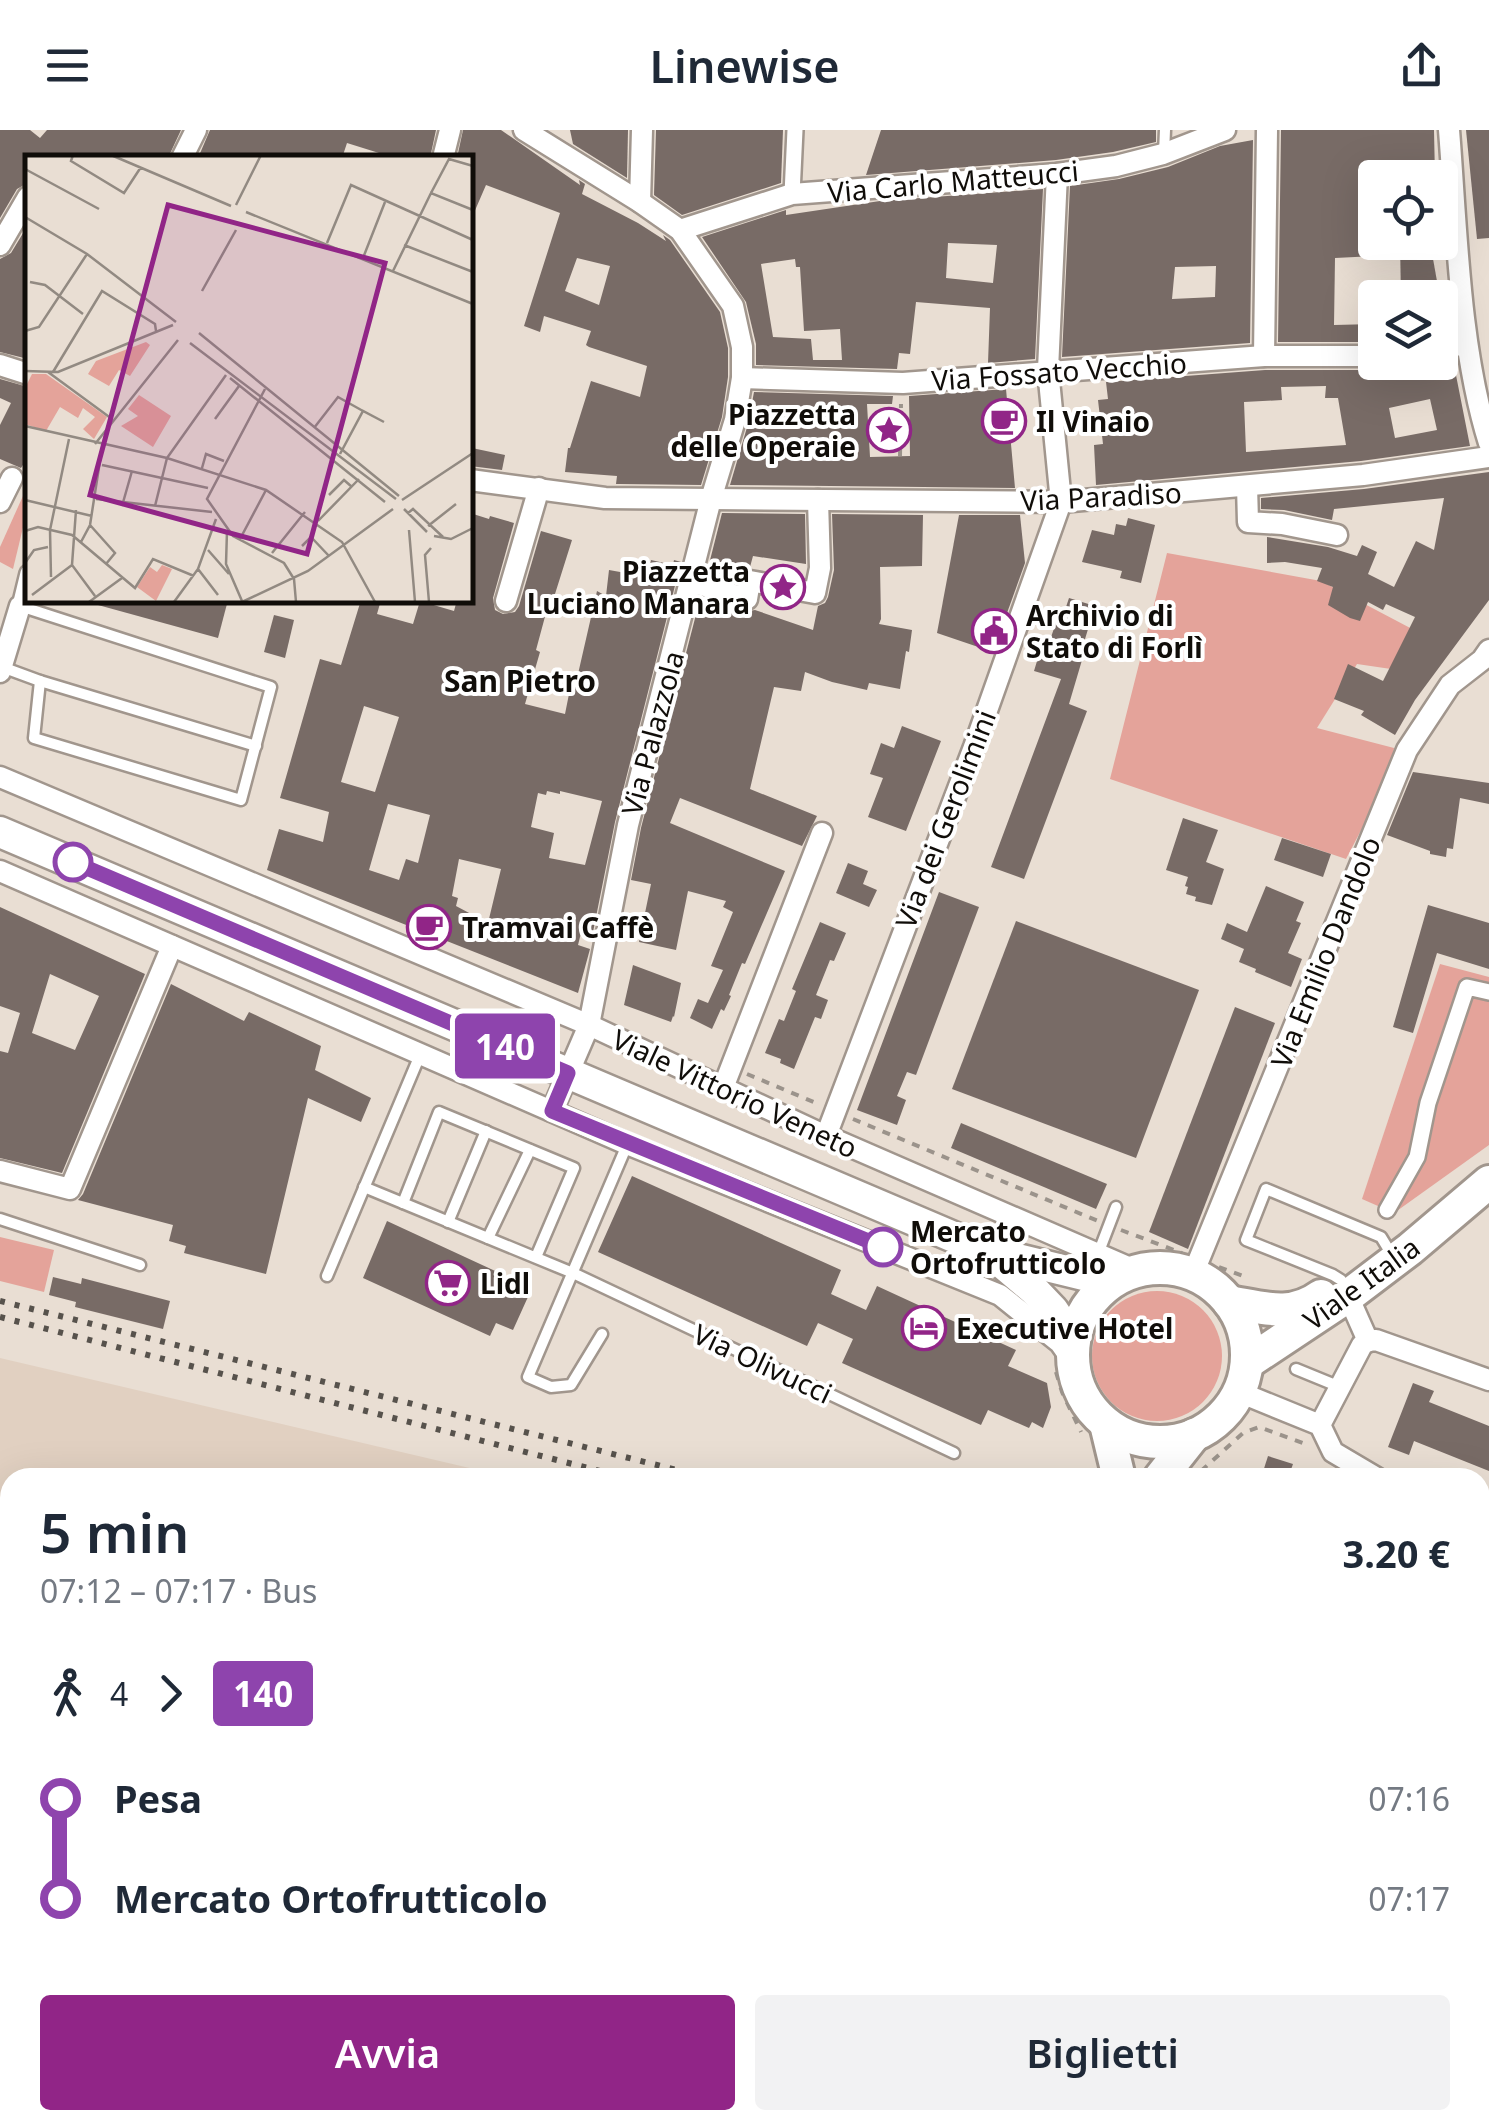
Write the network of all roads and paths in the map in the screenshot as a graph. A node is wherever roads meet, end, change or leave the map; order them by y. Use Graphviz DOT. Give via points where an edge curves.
graph roads {
  1 [pos="196,130"];
  2 [pos="450,130"];
  3 [pos="524,130"];
  4 [pos="642,130"];
  5 [pos="795,130"];
  6 [pos="1165,130"];
  7 [pos="1226,130"];
  8 [pos="1267,130"];
  9 [pos="1449,130"];
  10 [pos="551,138"];
  11 [pos="1164,154"];
  12 [pos="184,155"];
  13 [pos="444,155"];
  14 [pos="1057,174"];
  15 [pos="792,194"];
  16 [pos="25,202"];
  17 [pos="640,202"];
  18 [pos="680,230"];
  19 [pos="0,244"];
  20 [pos="1467,344"];
  21 [pos="1458,345"];
  22 [pos="1264,356"];
  23 [pos="1358,356"];
  24 [pos="0,365"];
  25 [pos="1048,370"];
  26 [pos="25,373"];
  27 [pos="742,378"];
  28 [pos="901,404"];
  29 [pos="1489,443"];
  30 [pos="900,456"];
  31 [pos="1489,457"];
  32 [pos="12,478"];
  33 [pos="472,480"];
  34 [pos="1247,486"];
  35 [pos="540,488"];
  36 [pos="711,499"];
  37 [pos="818,500"];
  38 [pos="0,502"];
  39 [pos="1061,502"];
  40 [pos="1336,535"];
  41 [pos="692,582"];
  42 [pos="25,585"];
  43 [pos="506,601"];
  44 [pos="20,606"];
  45 [pos="1487,658"];
  46 [pos="1,670"];
  47 [pos="40,681"];
  48 [pos="256,746"];
  49 [pos="0,778"];
  50 [pos="822,832"];
  51 [pos="9,834"];
  52 [pos="0,870"];
  53 [pos="172,946"];
  54 [pos="1489,992"];
  55 [pos="589,1025"];
  56 [pos="420,1054"];
  57 [pos="568,1073"];
  58 [pos="723,1088"];
  59 [pos="552,1111"];
  60 [pos="486,1132"];
  61 [pos="826,1136"];
  62 [pos="627,1144"];
  63 [pos="530,1150"];
  64 [pos="0,1172"];
  65 [pos="364,1188"];
  66 [pos="1480,1189"];
  67 [pos="402,1203"];
  68 [pos="1116,1208"];
  69 [pos="1387,1210"];
  70 [pos="0,1219"];
  71 [pos="448,1222"];
  72 [pos="1109,1226"];
  73 [pos="488,1238"];
  74 [pos="989,1252"];
  75 [pos="1391,1253"];
  76 [pos="536,1258"];
  77 [pos="140,1265"];
  78 [pos="1196,1267"];
  79 [pos="1116,1269"];
  80 [pos="572,1273"];
  81 [pos="327,1276"];
  82 [pos="1345,1288"];
  83 [pos="1238,1290"];
  84 [pos="602,1334"];
  85 [pos="1368,1341"];
  86 [pos="1073,1350"];
  87 [pos="1296,1368"];
  88 [pos="1243,1378"];
  89 [pos="1489,1380"];
  90 [pos="1341,1388"];
  91 [pos="1106,1424"];
  92 [pos="1320,1424"];
  93 [pos="1194,1435"];
  94 [pos="954,1453"];
  95 [pos="1117,1468"];
  96 [pos="1168,1468"];
  97 [pos="1205,1468"];
  98 [pos="1359,1468"];
  1 -- 12 [label="street"];
  2 -- 13 [label="street"];
  3 -- 10 [label="street"];
  4 -- 17 [label="street"];
  5 -- 15 [label="street"];
  6 -- 11 [label="lane"];
  7 -- 11 [label="street, Via Carlo Matteucci"];
  8 -- 22 [label="street"];
  9 -- 20 [label="street"];
  10 -- 17 [label="street"];
  11 -- 14 [label="street, Via Carlo Matteucci"];
  14 -- 15 [label="street, Via Carlo Matteucci"];
  14 -- 25 [label="street"];
  15 -- 18 [label="street, Via Carlo Matteucci"];
  16 -- 19 [label="street"];
  17 -- 18 [label="street"];
  18 -- 27 [label="street, Via Palazzola" via="733,306"];
  20 -- 21 [label="street"];
  20 -- 29 [label="street"];
  22 -- 23 [label="street, Via Fossato Vecchio"];
  22 -- 25 [label="street, Via Fossato Vecchio"];
  24 -- 26 [label="street"];
  25 -- 27 [label="street, Via Fossato Vecchio" via="903,383"];
  25 -- 39 [label="street"];
  27 -- 36 [label="street, Via Palazzola"];
  28 -- 30 [label="path"];
  31 -- 34 [label="street, Via Paradiso"];
  32 -- 38 [label="street"];
  33 -- 35 [label="street, Via Paradiso"];
  34 -- 39 [label="street, Via Paradiso"];
  34 -- 40 [label="street" via="1248,522"];
  35 -- 36 [label="street, Via Paradiso" via="606,498"];
  35 -- 43 [label="street"];
  36 -- 37 [label="street, Via Paradiso"];
  36 -- 41 [label="street, Via Palazzola"];
  37 -- 39 [label="street, Via Paradiso"];
  37 -- 41 [label="street" via="815,594 750,582 747,599"];
  39 -- 61 [label="street, Via dei Gerolimini"];
  41 -- 55 [label="street, Via Palazzola" via="628,824"];
  42 -- 44 [label="street"];
  44 -- 46 [label="street"];
  44 -- 48 [label="lane" via="271,687"];
  45 -- 78 [label="street, Via Emilio Dandolo" via="1450,685 1407,750"];
  46 -- 47 [label="lane"];
  47 -- 48 [label="lane"];
  47 -- 48 [label="lane" via="34,738 242,800"];
  49 -- 55 [label="street, Viale Vittorio Veneto"];
  50 -- 58 [label="street"];
  51 -- 57 [label="main road, Viale Vittorio Veneto"];
  52 -- 53 [label="street"];
  53 -- 56 [label="street"];
  53 -- 64 [label="street" via="70,1189"];
  54 -- 69 [label="street" via="1467,987 1428,1104 1418,1157"];
  55 -- 57 [label="street, Via Palazzola"];
  55 -- 58 [label="street, Viale Vittorio Veneto"];
  56 -- 59 [label="street"];
  56 -- 65 [label="lane"];
  57 -- 59 [label="street, Via Palazzola"];
  57 -- 74 [label="main road, Viale Vittorio Veneto"];
  58 -- 61 [label="street, Viale Vittorio Veneto"];
  59 -- 62 [label="street"];
  60 -- 63 [label="lane"];
  60 -- 67 [label="lane" via="439,1112"];
  60 -- 71 [label="lane"];
  61 -- 79 [label="street, Viale Vittorio Veneto"];
  62 -- 80 [label="lane"];
  62 -- 86 [label="street" via="1000,1295"];
  63 -- 73 [label="lane"];
  63 -- 76 [label="lane" via="574,1168"];
  65 -- 67 [label="lane, Via Olivucci"];
  65 -- 81 [label="lane"];
  66 -- 75 [label="main road, Viale Italia"];
  67 -- 71 [label="lane, Via Olivucci"];
  68 -- 72 [label="lane"];
  70 -- 77 [label="lane"];
  71 -- 73 [label="lane, Via Olivucci"];
  72 -- 78 [label="path"];
  72 -- 79 [label="lane"];
  73 -- 76 [label="lane, Via Olivucci"];
  74 -- 79 [label="main road, Viale Vittorio Veneto"];
  74 -- 86 [label="main road, Viale Vittorio Veneto" via="1053,1310"];
  75 -- 82 [label="main road, Viale Italia"];
  75 -- 82 [label="lane" via="1382,1237 1266,1190 1246,1240 1333,1275"];
  76 -- 80 [label="lane, Via Olivucci"];
  78 -- 79 [label="main road"];
  78 -- 83 [label="path"];
  78 -- 83 [label="main road" via="1213,1286"];
  79 -- 86 [label="main road" via="1080,1318"];
  80 -- 84 [label="lane" via="528,1377 551,1387 571,1385"];
  80 -- 94 [label="lane, Via Olivucci"];
  82 -- 83 [label="main road, Viale Italia" via="1284,1312"];
  82 -- 85 [label="street"];
  82 -- 88 [label="main road, Viale Italia"];
  83 -- 88 [label="main road" via="1246,1342"];
  85 -- 89 [label="street"];
  85 -- 90 [label="street"];
  86 -- 91 [label="main road" via="1077,1384"];
  87 -- 90 [label="lane"];
  88 -- 92 [label="street"];
  88 -- 93 [label="main road" via="1220,1417"];
  90 -- 92 [label="street"];
  91 -- 93 [label="main road" via="1148,1442"];
  91 -- 95 [label="main road"];
  92 -- 97 [label="path" via="1310,1446 1259,1428 1243,1433"];
  92 -- 98 [label="street" via="1334,1452"];
  93 -- 96 [label="main road"];
}
